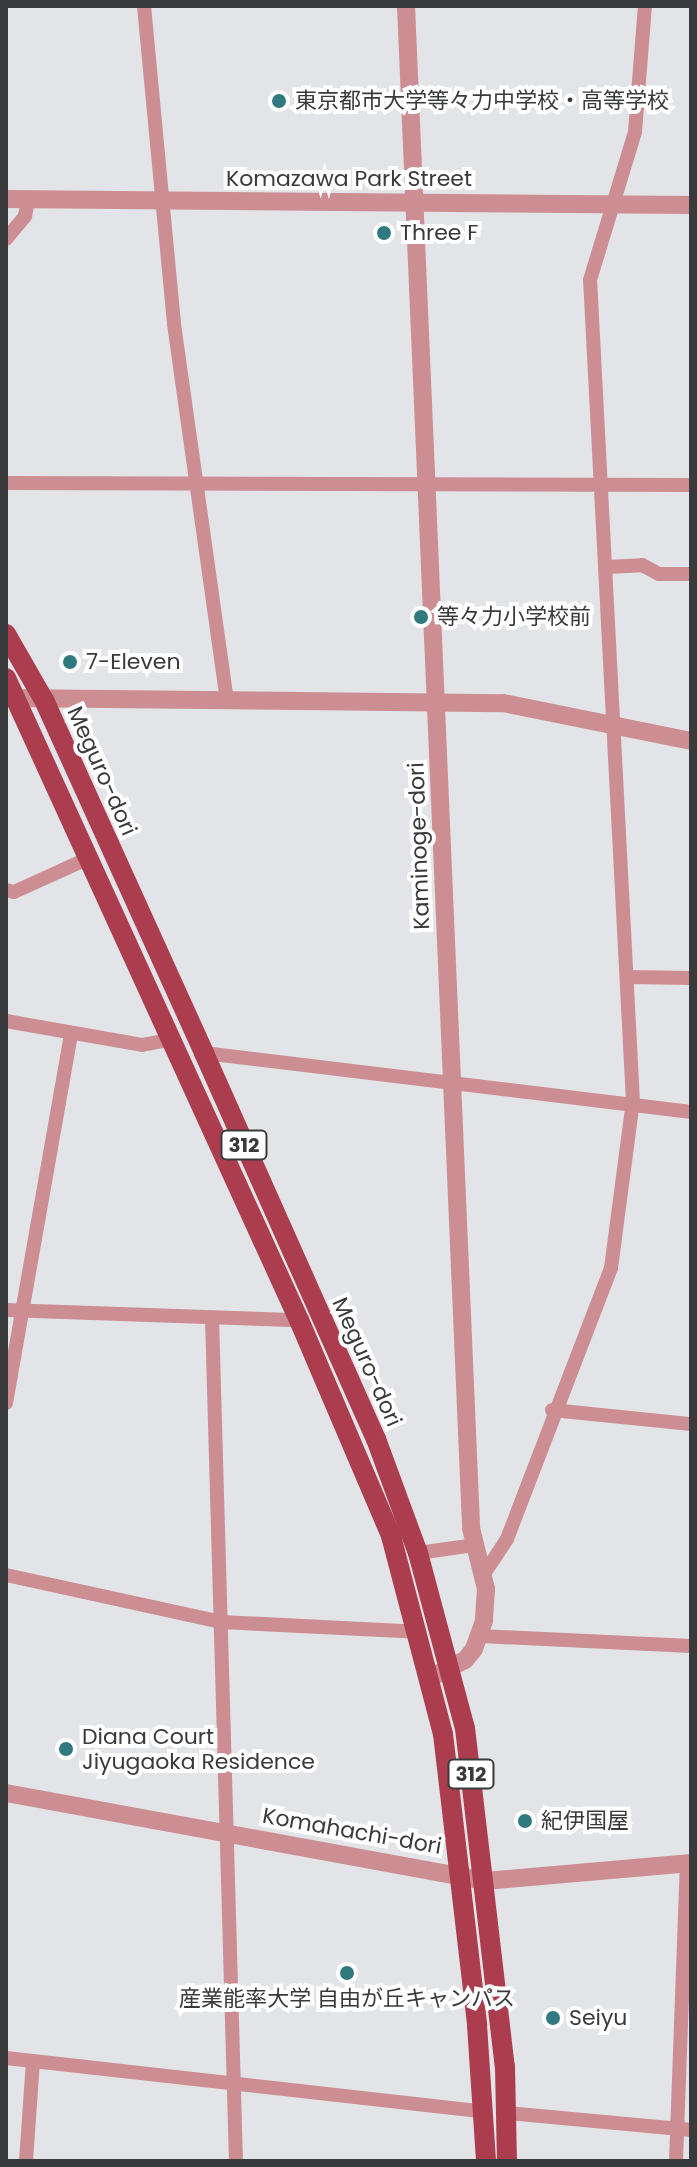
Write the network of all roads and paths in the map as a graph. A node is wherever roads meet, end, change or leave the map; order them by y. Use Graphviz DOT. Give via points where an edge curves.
graph roads {
  1 [pos="144,6"];
  2 [pos="406,6"];
  3 [pos="645,6"];
  4 [pos="6,199"];
  5 [pos="28,200"];
  6 [pos="161,202"];
  7 [pos="415,203"];
  8 [pos="612,204"];
  9 [pos="691,205"];
  10 [pos="6,239"];
  11 [pos="603,482"];
  12 [pos="6,483"];
  13 [pos="197,484"];
  14 [pos="428,484"];
  15 [pos="691,485"];
  16 [pos="607,567"];
  17 [pos="691,574"];
  18 [pos="6,634"];
  19 [pos="6,678"];
  20 [pos="12,698"];
  21 [pos="44,700"];
  22 [pos="227,701"];
  23 [pos="437,701"];
  24 [pos="616,724"];
  25 [pos="691,741"];
  26 [pos="89,858"];
  27 [pos="6,890"];
  28 [pos="628,977"];
  29 [pos="691,978"];
  30 [pos="6,1021"];
  31 [pos="71,1035"];
  32 [pos="172,1039"];
  33 [pos="204,1053"];
  34 [pos="451,1081"];
  35 [pos="633,1102"];
  36 [pos="691,1112"];
  37 [pos="6,1310"];
  38 [pos="21,1314"];
  39 [pos="212,1318"];
  40 [pos="299,1320"];
  41 [pos="6,1403"];
  42 [pos="552,1410"];
  43 [pos="691,1424"];
  44 [pos="475,1545"];
  45 [pos="418,1553"];
  46 [pos="484,1574"];
  47 [pos="6,1575"];
  48 [pos="222,1622"];
  49 [pos="417,1632"];
  50 [pos="480,1636"];
  51 [pos="691,1646"];
  52 [pos="451,1669"];
  53 [pos="430,1678"];
  54 [pos="6,1793"];
  55 [pos="227,1833"];
  56 [pos="689,1864"];
  57 [pos="461,1876"];
  58 [pos="485,1881"];
  59 [pos="6,2058"];
  60 [pos="33,2061"];
  61 [pos="235,2083"];
  62 [pos="484,2112"];
  63 [pos="507,2113"];
  64 [pos="684,2130"];
  65 [pos="26,2161"];
  66 [pos="236,2161"];
  67 [pos="486,2161"];
  68 [pos="507,2161"];
  69 [pos="676,2161"];
  1 -- 6 [label="street"];
  2 -- 7 [label="street, Kaminoge-dori"];
  3 -- 8 [label="street" via="635,132"];
  4 -- 5 [label="street, Komazawa Park Street"];
  5 -- 6 [label="street, Komazawa Park Street"];
  5 -- 10 [label="street" via="25,216"];
  6 -- 7 [label="street, Komazawa Park Street"];
  6 -- 13 [label="street"];
  7 -- 8 [label="street, Komazawa Park Street"];
  7 -- 14 [label="street, Kaminoge-dori"];
  8 -- 9 [label="street, Komazawa Park Street"];
  8 -- 11 [label="street" via="590,280"];
  11 -- 14 [label="street"];
  11 -- 15 [label="street"];
  11 -- 16 [label="street"];
  12 -- 13 [label="street"];
  13 -- 14 [label="street"];
  13 -- 22 [label="street"];
  14 -- 23 [label="street, Kaminoge-dori"];
  16 -- 17 [label="street" via="642,565 659,574"];
  16 -- 24 [label="street"];
  18 -- 21 [label="main road, Meguro-dori / 312"];
  19 -- 20 [label="main road, Meguro-dori / 312"];
  20 -- 21 [label="street"];
  20 -- 26 [label="main road, Meguro-dori / 312"];
  21 -- 22 [label="street"];
  21 -- 33 [label="main road, Meguro-dori / 312"];
  22 -- 23 [label="street"];
  23 -- 24 [label="street" via="533,706"];
  23 -- 34 [label="street, Kaminoge-dori"];
  24 -- 25 [label="street"];
  24 -- 28 [label="street"];
  26 -- 27 [label="street" via="14,892"];
  26 -- 32 [label="main road, Meguro-dori / 312"];
  28 -- 29 [label="street"];
  28 -- 35 [label="street"];
  30 -- 31 [label="street"];
  31 -- 32 [label="street" via="154,1046"];
  31 -- 38 [label="street"];
  32 -- 40 [label="main road, Meguro-dori / 312"];
  33 -- 34 [label="street"];
  33 -- 45 [label="main road, Meguro-dori / 312" via="376,1439"];
  34 -- 35 [label="street"];
  34 -- 44 [label="street, Kaminoge-dori"];
  35 -- 36 [label="street"];
  35 -- 42 [label="street" via="611,1268"];
  37 -- 38 [label="street"];
  38 -- 39 [label="street"];
  38 -- 41 [label="street"];
  39 -- 40 [label="street"];
  39 -- 48 [label="street"];
  40 -- 49 [label="main road, Meguro-dori / 312" via="391,1536"];
  42 -- 43 [label="street"];
  42 -- 46 [label="street" via="507,1539"];
  44 -- 45 [label="street"];
  44 -- 46 [label="street, Kaminoge-dori"];
  45 -- 52 [label="main road, Meguro-dori / 312"];
  46 -- 50 [label="street, Kaminoge-dori"];
  47 -- 48 [label="street"];
  48 -- 49 [label="street"];
  48 -- 55 [label="street"];
  49 -- 53 [label="main road, Meguro-dori / 312"];
  50 -- 51 [label="street"];
  50 -- 52 [label="street" via="465,1660"];
  52 -- 53 [label="street"];
  52 -- 58 [label="main road, Meguro-dori / 312" via="465,1728"];
  53 -- 57 [label="main road, Meguro-dori / 312"];
  54 -- 55 [label="street, Komahachi-dori"];
  55 -- 57 [label="street, Komahachi-dori"];
  55 -- 61 [label="street"];
  56 -- 58 [label="street, Komahachi-dori"];
  56 -- 64 [label="street"];
  57 -- 58 [label="street, Komahachi-dori"];
  57 -- 62 [label="main road, Meguro-dori / 312"];
  58 -- 63 [label="main road, Meguro-dori / 312"];
  59 -- 60 [label="street"];
  60 -- 61 [label="street"];
  60 -- 65 [label="street"];
  61 -- 62 [label="street"];
  61 -- 66 [label="street"];
  62 -- 67 [label="main road, Meguro-dori / 312"];
  63 -- 64 [label="street"];
  63 -- 68 [label="main road, Meguro-dori / 312"];
  64 -- 69 [label="street"];
}
